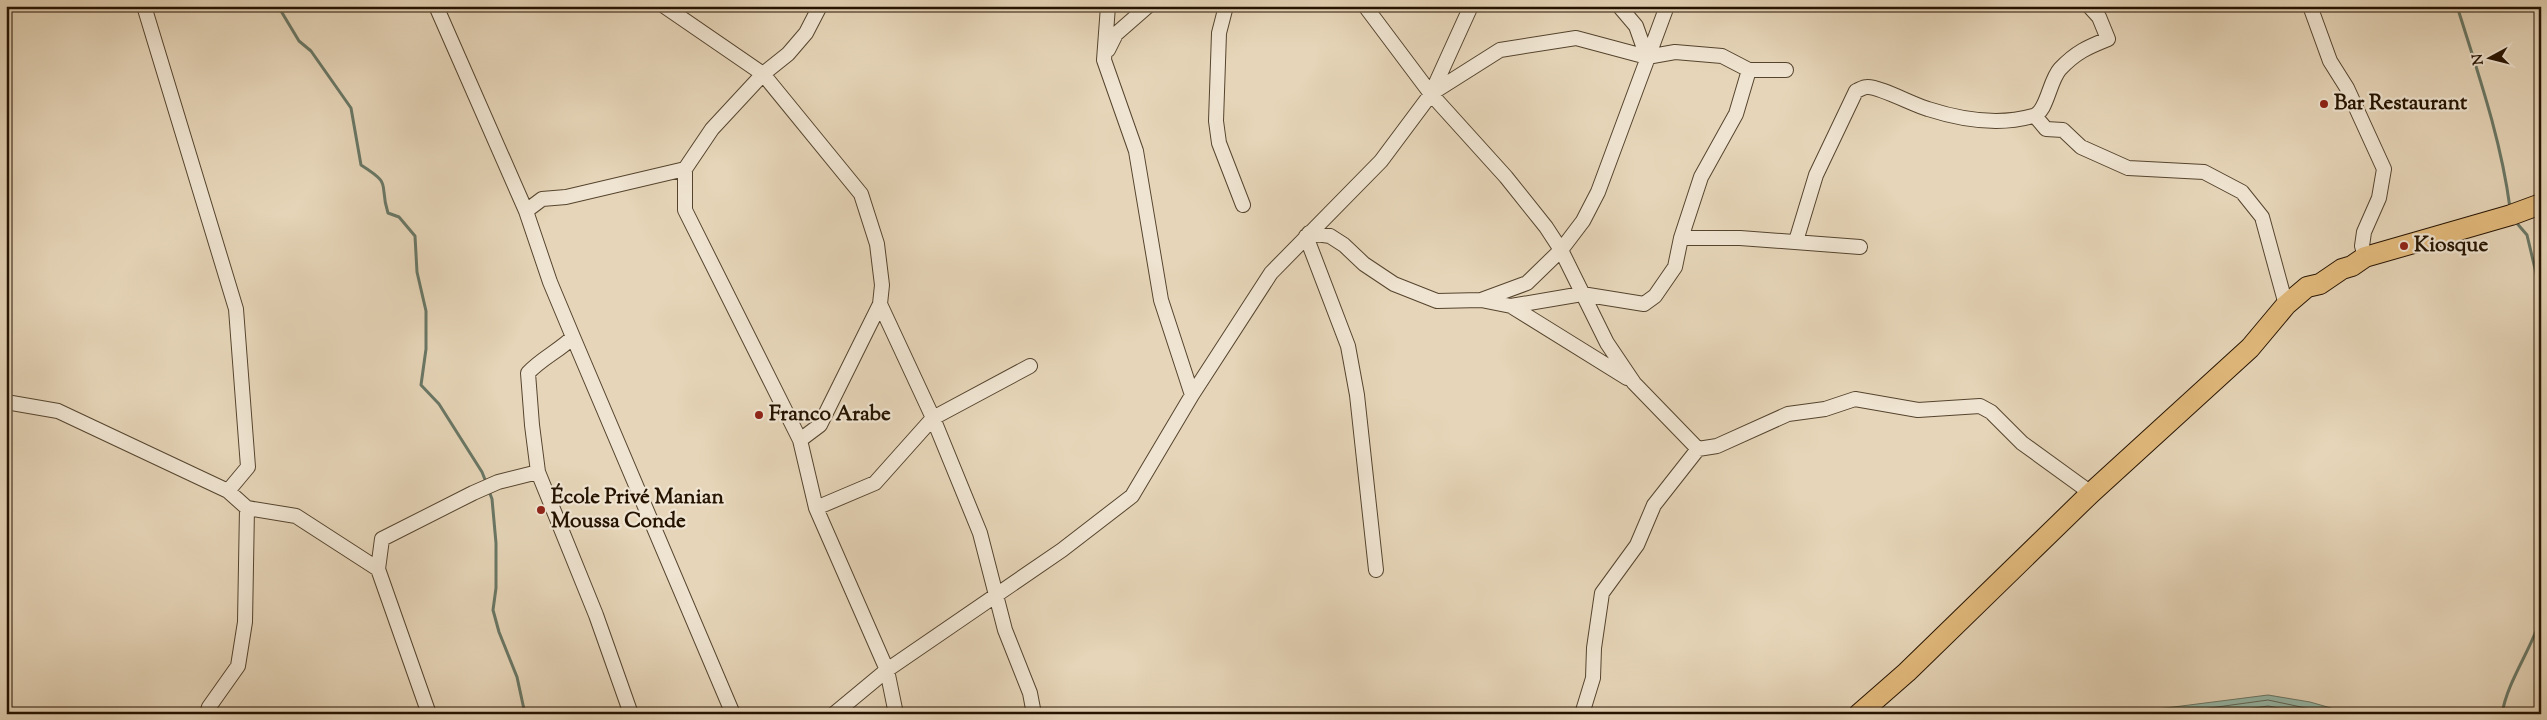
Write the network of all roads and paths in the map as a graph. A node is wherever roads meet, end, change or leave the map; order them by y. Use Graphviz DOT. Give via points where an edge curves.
graph roads {
  1 [pos="144,6"];
  2 [pos="436,6"];
  3 [pos="664,6"];
  4 [pos="820,6"];
  5 [pos="1108,6"];
  6 [pos="1148,6"];
  7 [pos="1226,6"];
  8 [pos="1365,6"];
  9 [pos="1471,6"];
  10 [pos="1619,6"];
  11 [pos="1667,6"];
  12 [pos="2089,6"];
  13 [pos="2310,6"];
  14 [pos="1647,57"];
  15 [pos="1104,60"];
  16 [pos="1749,70"];
  17 [pos="1786,70"];
  18 [pos="763,74"];
  19 [pos="1431,94"];
  20 [pos="2035,116"];
  21 [pos="685,169"];
  22 [pos="2541,204"];
  23 [pos="1243,205"];
  24 [pos="526,211"];
  25 [pos="1307,234"];
  26 [pos="1681,238"];
  27 [pos="1796,241"];
  28 [pos="1860,247"];
  29 [pos="1561,250"];
  30 [pos="2365,257"];
  31 [pos="1582,294"];
  32 [pos="1481,300"];
  33 [pos="880,304"];
  34 [pos="2286,305"];
  35 [pos="1511,306"];
  36 [pos="572,336"];
  37 [pos="1030,366"];
  38 [pos="1634,383"];
  39 [pos="1192,395"];
  40 [pos="6,402"];
  41 [pos="933,418"];
  42 [pos="800,440"];
  43 [pos="1698,449"];
  44 [pos="538,472"];
  45 [pos="228,491"];
  46 [pos="2091,493"];
  47 [pos="247,508"];
  48 [pos="816,508"];
  49 [pos="378,569"];
  50 [pos="1376,570"];
  51 [pos="997,594"];
  52 [pos="886,670"];
  53 [pos="207,714"];
  54 [pos="429,714"];
  55 [pos="631,714"];
  56 [pos="733,714"];
  57 [pos="834,714"];
  58 [pos="896,714"];
  59 [pos="1034,714"];
  60 [pos="1582,714"];
  61 [pos="1859,714"];
  1 -- 45 [label="street" via="236,309 248,467"];
  2 -- 24 [label="street"];
  3 -- 18 [label="street"];
  4 -- 18 [label="street" via="806,34"];
  5 -- 15 [label="street"];
  6 -- 15 [label="street" via="1116,34"];
  7 -- 23 [label="street" via="1219,33 1216,121 1218,144"];
  8 -- 19 [label="street"];
  9 -- 19 [label="street"];
  10 -- 14 [label="street" via="1636,26"];
  11 -- 14 [label="street"];
  12 -- 20 [label="street" via="2099,17 2108,39 2080,50 2060,69 2051,81 2042,110"];
  13 -- 30 [label="street" via="2330,61 2348,88 2384,169 2379,198 2364,232 2362,246"];
  14 -- 16 [label="street" via="1675,52 1722,56"];
  14 -- 19 [label="street" via="1576,38 1525,45 1500,50"];
  14 -- 29 [label="street" via="1598,192 1583,221"];
  15 -- 39 [label="street" via="1136,151 1161,300"];
  16 -- 17 [label="street"];
  16 -- 26 [label="street" via="1736,114 1701,177"];
  18 -- 21 [label="street" via="712,129"];
  18 -- 33 [label="street" via="861,194 877,244 882,285"];
  19 -- 25 [label="street" via="1381,161"];
  19 -- 29 [label="street" via="1506,177"];
  20 -- 27 [label="street" via="1994,123 1972,120 1928,110 1880,89 1867,87 1856,91 1816,175"];
  20 -- 34 [label="street" via="2046,129 2063,130 2081,147 2128,168 2204,172 2242,192 2262,217"];
  21 -- 24 [label="street" via="566,197 542,199"];
  21 -- 42 [label="street" via="685,210"];
  22 -- 30 [label="highway"];
  24 -- 36 [label="street"];
  25 -- 32 [label="street" via="1330,236 1394,284 1437,301"];
  25 -- 39 [label="street" via="1271,272"];
  25 -- 50 [label="street" via="1348,346 1357,395"];
  26 -- 27 [label="street"];
  26 -- 31 [label="street" via="1675,267 1655,296 1644,304"];
  27 -- 28 [label="street"];
  29 -- 31 [label="street"];
  29 -- 32 [label="street" via="1527,283"];
  30 -- 34 [label="highway" via="2320,284 2307,287"];
  31 -- 35 [label="street"];
  31 -- 38 [label="street" via="1607,343"];
  32 -- 35 [label="street"];
  33 -- 41 [label="street"];
  33 -- 42 [label="street" via="820,425"];
  34 -- 46 [label="highway" via="2250,348"];
  35 -- 38 [label="street"];
  36 -- 44 [label="street" via="559,351 542,359 528,373"];
  36 -- 56 [label="street"];
  37 -- 41 [label="street"];
  38 -- 43 [label="street"];
  39 -- 51 [label="street" via="1132,496 1062,550"];
  40 -- 45 [label="street" via="58,410"];
  41 -- 48 [label="street" via="874,484"];
  41 -- 51 [label="street" via="980,533"];
  42 -- 48 [label="street"];
  43 -- 46 [label="street" via="1717,446 1788,414 1825,409 1855,399 1918,410 1980,406 1991,412 2022,443"];
  43 -- 60 [label="street" via="1654,504 1636,545 1602,594 1593,678"];
  44 -- 49 [label="street" via="481,489 382,539"];
  44 -- 55 [label="street" via="596,615"];
  45 -- 47 [label="street"];
  46 -- 61 [label="highway" via="1907,672"];
  47 -- 49 [label="street" via="296,516"];
  47 -- 53 [label="street" via="245,622 238,666"];
  48 -- 52 [label="street"];
  49 -- 54 [label="street"];
  51 -- 52 [label="street"];
  51 -- 59 [label="street" via="1005,630 1030,693"];
  52 -- 57 [label="street"];
  52 -- 58 [label="street"];
}
